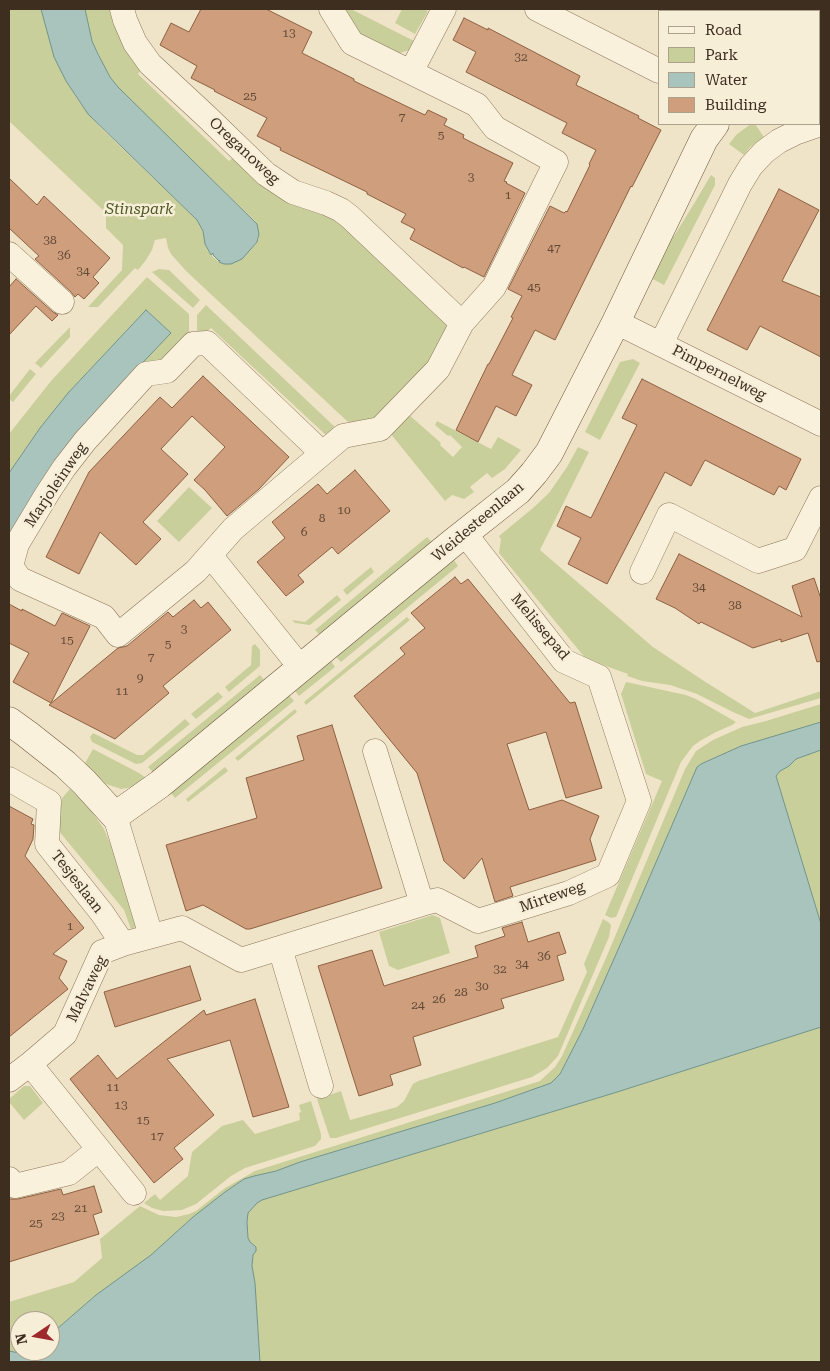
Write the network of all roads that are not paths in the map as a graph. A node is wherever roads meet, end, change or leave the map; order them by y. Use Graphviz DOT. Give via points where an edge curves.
graph roads {
  1 [pos="122,9"];
  2 [pos="331,9"];
  3 [pos="444,9"];
  4 [pos="537,9"];
  5 [pos="658,70"];
  6 [pos="411,72"];
  7 [pos="714,125"];
  8 [pos="818,125"];
  9 [pos="9,254"];
  10 [pos="62,302"];
  11 [pos="462,322"];
  12 [pos="616,322"];
  13 [pos="661,344"];
  14 [pos="821,424"];
  15 [pos="322,453"];
  16 [pos="821,498"];
  17 [pos="465,534"];
  18 [pos="813,537"];
  19 [pos="210,555"];
  20 [pos="642,572"];
  21 [pos="301,668"];
  22 [pos="9,721"];
  23 [pos="375,752"];
  24 [pos="9,779"];
  25 [pos="639,801"];
  26 [pos="114,816"];
  27 [pos="422,904"];
  28 [pos="151,936"];
  29 [pos="123,944"];
  30 [pos="280,948"];
  31 [pos="30,1064"];
  32 [pos="9,1080"];
  33 [pos="321,1086"];
  34 [pos="98,1150"];
  35 [pos="9,1179"];
  36 [pos="134,1193"];
  1 -- 11 [label="street, Oreganoweg" via="135,44 150,64 266,174 293,192 341,210"];
  2 -- 6 [label="street" via="352,43"];
  3 -- 6 [label="street"];
  4 -- 5 [label="street"];
  6 -- 11 [label="street" via="477,105 496,128 556,162 494,287"];
  7 -- 12 [label="street, Weidesteenlaan" via="704,139"];
  8 -- 13 [label="street" via="779,141 751,166"];
  9 -- 10 [label="street"];
  11 -- 15 [label="street, Marjoleinweg" via="438,369 380,429 343,436"];
  12 -- 13 [label="street, Pimpernelweg"];
  12 -- 17 [label="street, Weidesteenlaan" via="548,453 534,473 518,491"];
  13 -- 14 [label="street, Pimpernelweg"];
  15 -- 19 [label="street, Marjoleinweg" via="233,529"];
  15 -- 19 [label="street, Marjoleinweg" via="208,344 193,344 167,371 146,374 85,441 64,468 17,544 11,566 20,579 104,616 118,635 196,571"];
  16 -- 18 [label="street"];
  17 -- 21 [label="street, Weidesteenlaan"];
  17 -- 25 [label="street, Melissepad" via="564,661 599,677"];
  18 -- 20 [label="street" via="796,549 758,561 670,515"];
  19 -- 21 [label="street"];
  21 -- 26 [label="street, Weidesteenlaan" via="160,784"];
  22 -- 26 [label="street" via="65,764"];
  23 -- 27 [label="street"];
  24 -- 29 [label="street, Tesjeslaan" via="49,802 47,844"];
  25 -- 27 [label="street, Mirteweg" via="608,875 569,893 478,921 437,900"];
  26 -- 28 [label="street"];
  27 -- 30 [label="street, Mirteweg"];
  28 -- 29 [label="street, Malvaweg"];
  28 -- 30 [label="street, Mirteweg" via="182,928 241,960"];
  29 -- 31 [label="street, Malvaweg" via="102,952 65,1034"];
  30 -- 33 [label="street"];
  31 -- 32 [label="street, Malvaweg"];
  31 -- 34 [label="street"];
  34 -- 35 [label="street" via="69,1173 14,1186"];
  34 -- 36 [label="street"];
}
